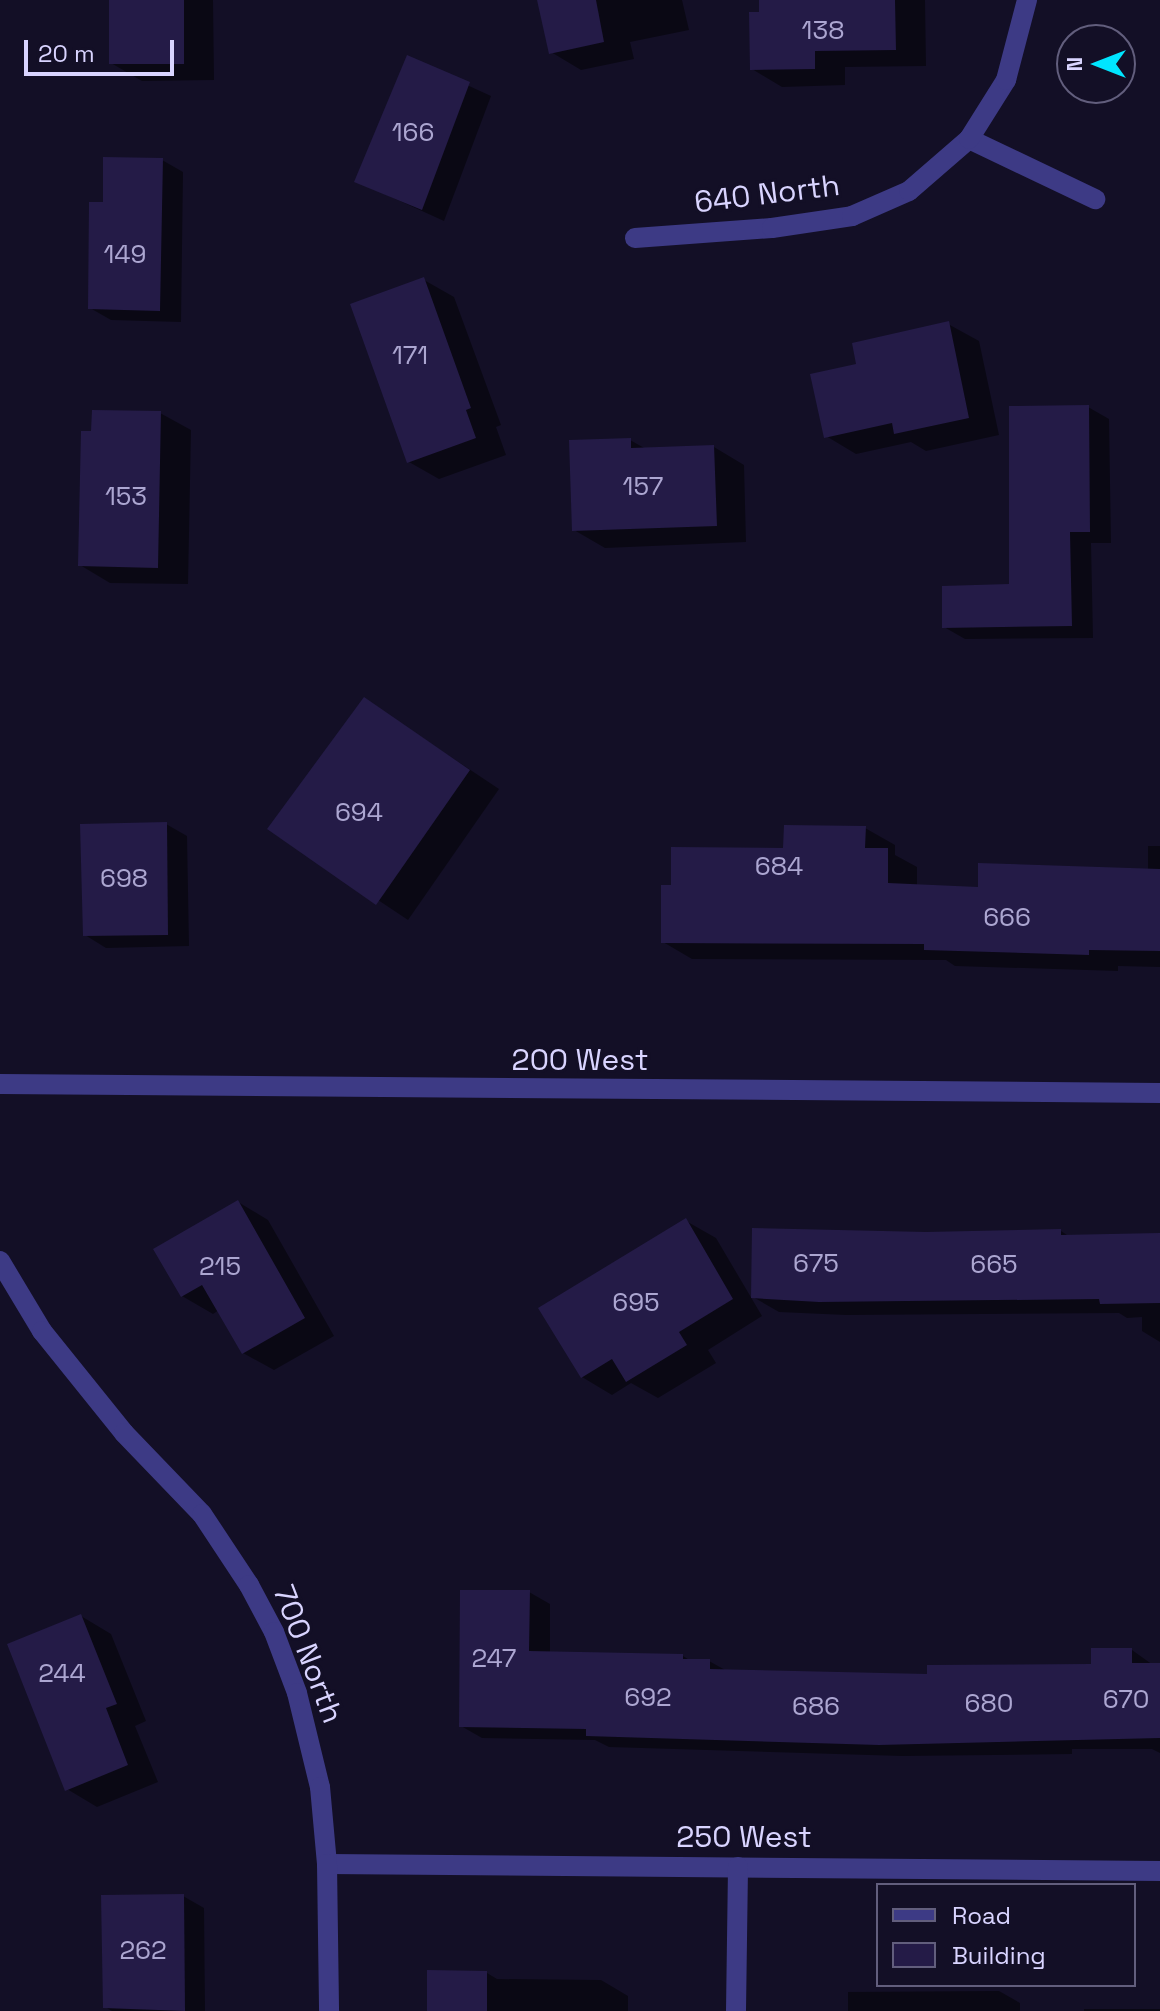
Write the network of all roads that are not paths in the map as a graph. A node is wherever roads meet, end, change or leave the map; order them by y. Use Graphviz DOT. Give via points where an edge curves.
graph roads {
  1 [pos="1027,0"];
  2 [pos="969,139"];
  3 [pos="1095,199"];
  4 [pos="635,238"];
  5 [pos="0,1084"];
  6 [pos="1160,1093"];
  7 [pos="0,1261"];
  8 [pos="327,1864"];
  9 [pos="738,1867"];
  10 [pos="1160,1871"];
  11 [pos="329,2011"];
  12 [pos="736,2011"];
  1 -- 2 [label="street, 640 North" via="1006,80"];
  2 -- 3 [label="street"];
  2 -- 4 [label="street, 640 North" via="909,191 852,216"];
  5 -- 6 [label="street, 200 West"];
  7 -- 8 [label="street, 700 North" via="42,1331 124,1433 202,1514 249,1585 274,1632 301,1707 320,1787"];
  8 -- 9 [label="street, 250 West"];
  8 -- 11 [label="street, 700 North"];
  9 -- 10 [label="street, 250 West"];
  9 -- 12 [label="street"];
}
